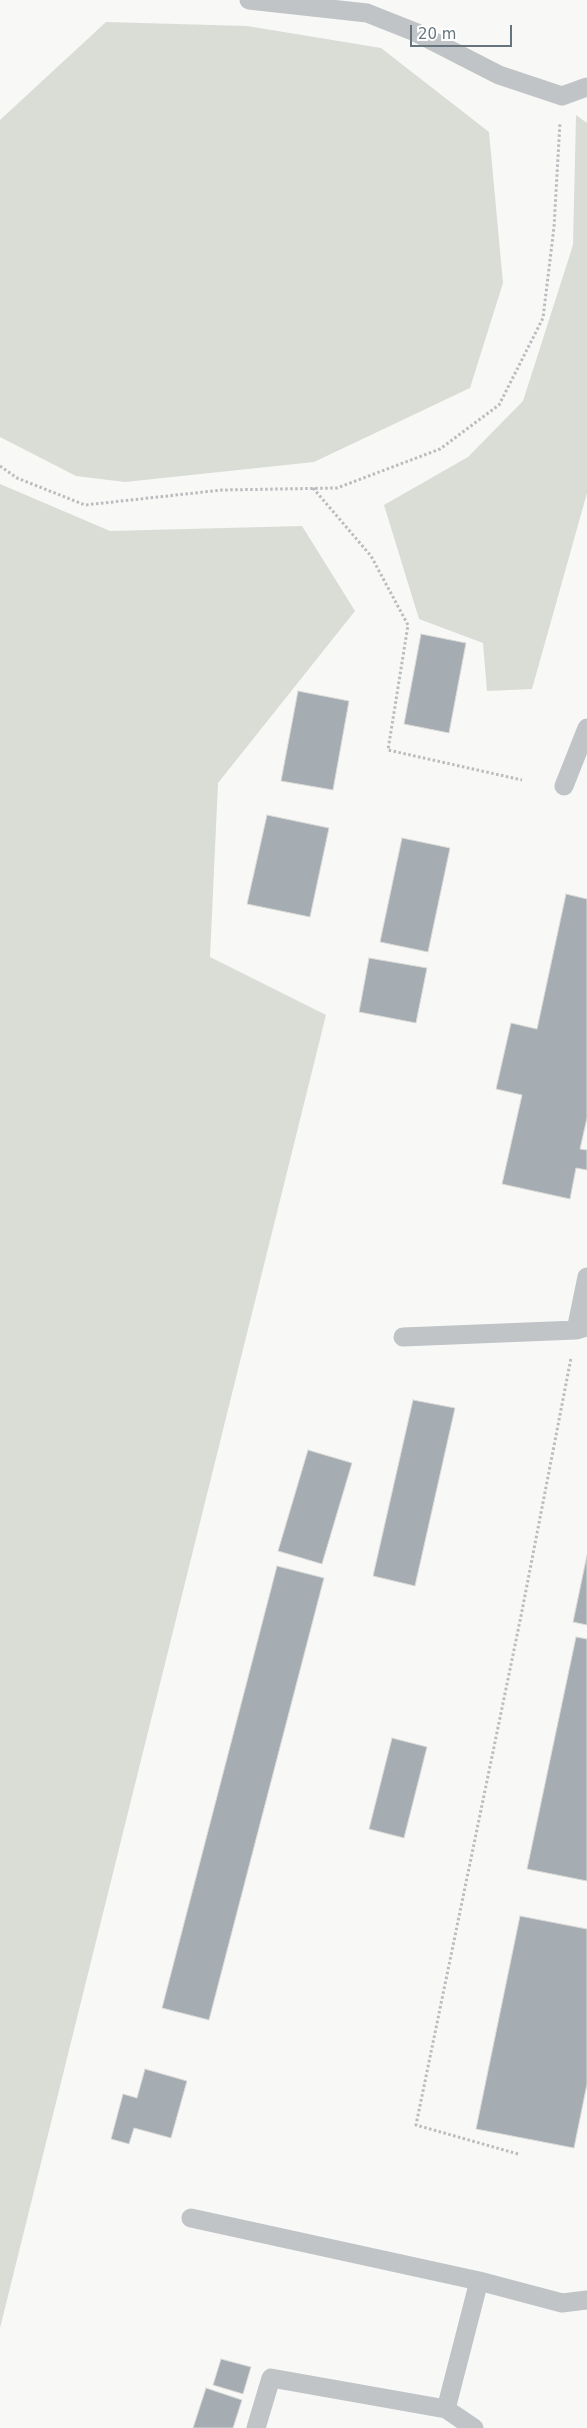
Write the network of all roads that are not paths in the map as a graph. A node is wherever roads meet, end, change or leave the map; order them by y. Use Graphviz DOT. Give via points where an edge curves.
graph roads {
  1 [pos="249,0"];
  2 [pos="587,87"];
  3 [pos="587,728"];
  4 [pos="564,786"];
  5 [pos="587,1277"];
  6 [pos="582,1329"];
  7 [pos="403,1337"];
  8 [pos="191,2218"];
  9 [pos="479,2281"];
  10 [pos="587,2300"];
  11 [pos="446,2409"];
  12 [pos="256,2428"];
  13 [pos="474,2428"];
  1 -- 2 [label="lane" via="367,13 416,32 499,75 562,96"];
  3 -- 4 [label="lane"];
  5 -- 6 [label="lane"];
  6 -- 7 [label="lane"];
  8 -- 9 [label="lane"];
  9 -- 10 [label="lane" via="562,2303"];
  9 -- 11 [label="lane"];
  11 -- 12 [label="lane" via="271,2378"];
  11 -- 13 [label="lane"];
}
